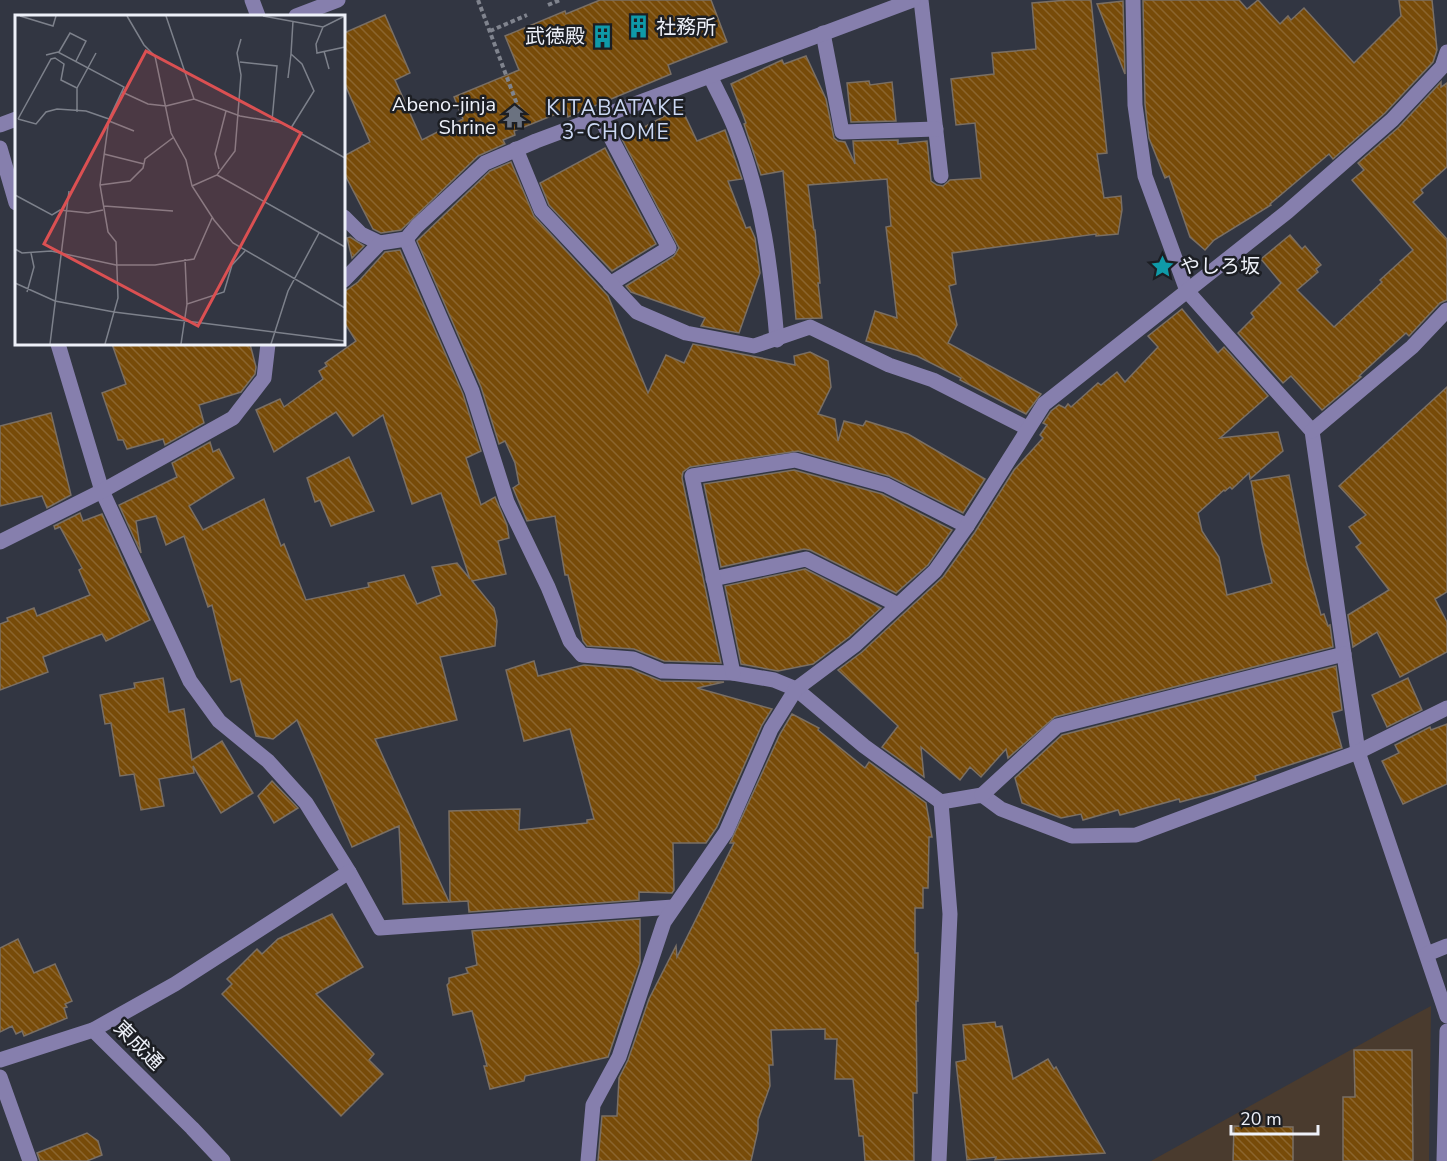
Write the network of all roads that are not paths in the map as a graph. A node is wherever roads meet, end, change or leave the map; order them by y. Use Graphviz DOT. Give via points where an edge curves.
graph roads {
  1 [pos="252,0"];
  2 [pos="338,0"];
  3 [pos="913,0"];
  4 [pos="921,0"];
  5 [pos="1133,0"];
  6 [pos="258,15"];
  7 [pos="299,15"];
  8 [pos="823,33"];
  9 [pos="1447,52"];
  10 [pos="710,76"];
  11 [pos="600,117"];
  12 [pos="15,119"];
  13 [pos="0,125"];
  14 [pos="936,129"];
  15 [pos="0,148"];
  16 [pos="516,149"];
  17 [pos="941,176"];
  18 [pos="15,200"];
  19 [pos="345,218"];
  20 [pos="406,239"];
  21 [pos="380,243"];
  22 [pos="345,279"];
  23 [pos="610,284"];
  24 [pos="1187,291"];
  25 [pos="1447,310"];
  26 [pos="777,339"];
  27 [pos="58,345"];
  28 [pos="268,345"];
  29 [pos="1028,428"];
  30 [pos="1312,431"];
  31 [pos="102,491"];
  32 [pos="967,526"];
  33 [pos="0,542"];
  34 [pos="713,579"];
  35 [pos="898,605"];
  36 [pos="1344,654"];
  37 [pos="733,673"];
  38 [pos="795,689"];
  39 [pos="1447,708"];
  40 [pos="1358,752"];
  41 [pos="982,795"];
  42 [pos="941,802"];
  43 [pos="349,872"];
  44 [pos="673,907"];
  45 [pos="1447,946"];
  46 [pos="1427,954"];
  47 [pos="1447,1016"];
  48 [pos="93,1030"];
  49 [pos="1447,1031"];
  50 [pos="0,1060"];
  51 [pos="0,1077"];
  52 [pos="1446,1087"];
  53 [pos="30,1161"];
  54 [pos="223,1161"];
  55 [pos="588,1161"];
  56 [pos="939,1161"];
  57 [pos="1444,1161"];
  1 -- 6 [label="street"];
  2 -- 7 [label="street"];
  3 -- 8 [label="street"];
  4 -- 14 [label="street"];
  5 -- 24 [label="street" via="1135,105 1145,176"];
  8 -- 10 [label="street"];
  8 -- 14 [label="street" via="842,132"];
  9 -- 24 [label="street" via="1443,67 1392,120 1287,212"];
  10 -- 11 [label="street"];
  10 -- 26 [label="street" via="737,132 754,182 770,262"];
  11 -- 16 [label="street"];
  11 -- 23 [label="street" via="669,248"];
  12 -- 13 [label="street"];
  14 -- 17 [label="street"];
  15 -- 18 [label="street"];
  16 -- 20 [label="street" via="485,163"];
  16 -- 23 [label="street" via="541,210"];
  19 -- 21 [label="street" via="360,234"];
  20 -- 21 [label="street"];
  20 -- 37 [label="street" via="472,391 507,502 570,641 582,655 633,659 662,671"];
  21 -- 22 [label="street"];
  23 -- 26 [label="street" via="637,312 686,333 754,346"];
  24 -- 30 [label="street"];
  24 -- 32 [label="street" via="1044,404"];
  25 -- 30 [label="street" via="1412,347"];
  26 -- 29 [label="street" via="810,327 889,365 933,380"];
  27 -- 31 [label="street"];
  28 -- 31 [label="street" via="264,378 233,418"];
  30 -- 36 [label="street"];
  31 -- 33 [label="street"];
  31 -- 43 [label="street" via="190,681 219,721 268,761 306,803"];
  32 -- 34 [label="street" via="886,485 795,460 692,476"];
  32 -- 35 [label="street" via="935,571"];
  34 -- 35 [label="street" via="806,559"];
  34 -- 37 [label="street"];
  35 -- 38 [label="street" via="855,645"];
  36 -- 40 [label="street"];
  36 -- 41 [label="street" via="1057,726"];
  37 -- 38 [label="street" via="774,680"];
  38 -- 42 [label="street"];
  38 -- 44 [label="street" via="771,729 726,832"];
  39 -- 40 [label="street"];
  40 -- 41 [label="street" via="1136,835 1071,836 1000,809"];
  40 -- 46 [label="street"];
  41 -- 42 [label="street"];
  42 -- 56 [label="street" via="950,914"];
  43 -- 44 [label="street" via="380,928"];
  43 -- 48 [label="street" via="175,984"];
  44 -- 55 [label="street" via="664,922 619,1057 594,1105"];
  45 -- 46 [label="street"];
  46 -- 47 [label="street"];
  48 -- 50 [label="street, 東成通"];
  48 -- 54 [label="street, 東成通"];
  49 -- 52 [label="street"];
  51 -- 53 [label="street"];
  52 -- 57 [label="street"];
}
